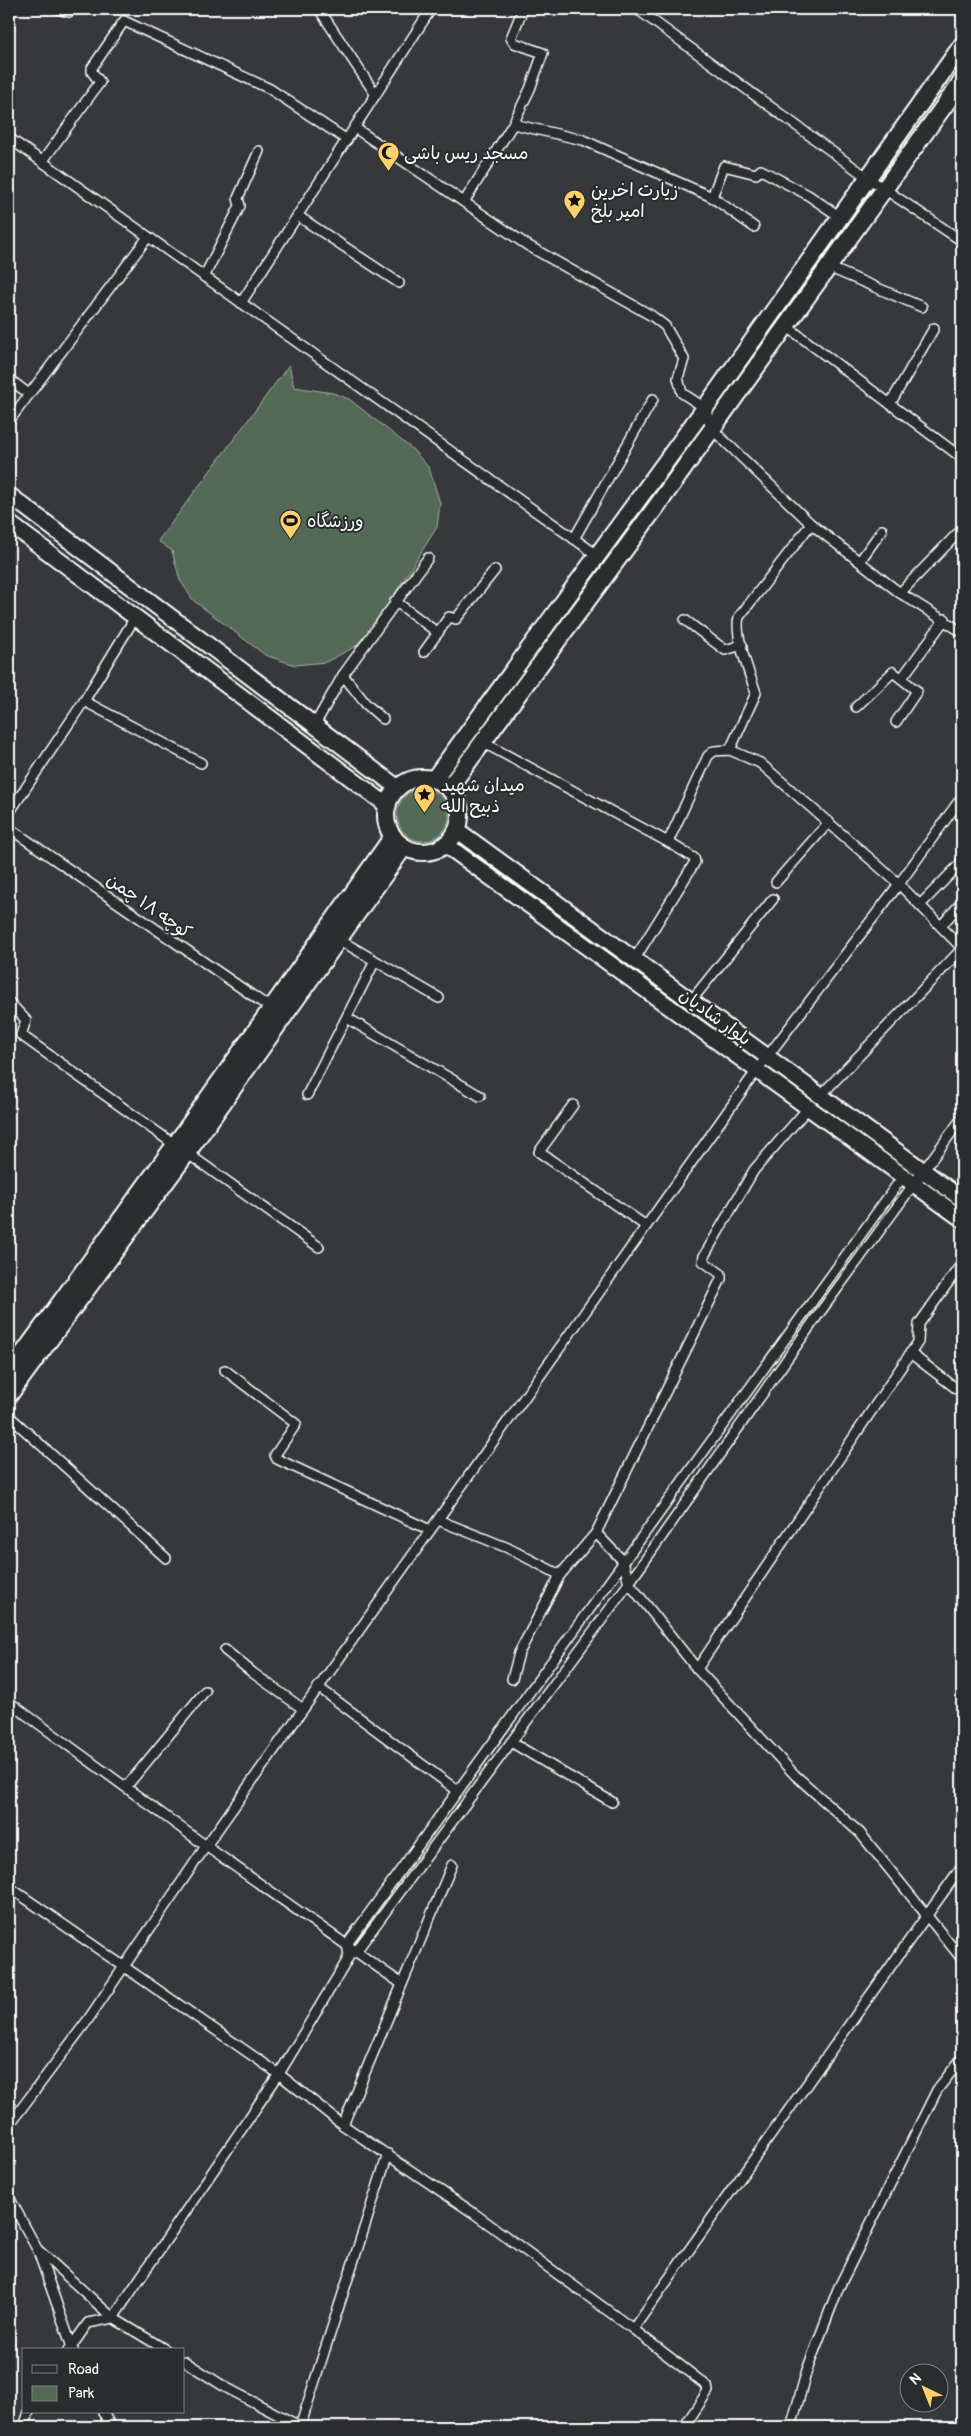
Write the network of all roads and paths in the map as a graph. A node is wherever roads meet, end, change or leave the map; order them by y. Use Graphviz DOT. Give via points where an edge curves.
graph roads {
  1 [pos="58,9"];
  2 [pos="319,9"];
  3 [pos="431,9"];
  4 [pos="523,9"];
  5 [pos="637,9"];
  6 [pos="69,12"];
  7 [pos="649,12"];
  8 [pos="962,45"];
  9 [pos="962,81"];
  10 [pos="376,95"];
  11 [pos="513,124"];
  12 [pos="355,128"];
  13 [pos="9,138"];
  14 [pos="347,140"];
  15 [pos="259,151"];
  16 [pos="42,162"];
  17 [pos="868,178"];
  18 [pos="885,187"];
  19 [pos="712,197"];
  20 [pos="464,202"];
  21 [pos="298,216"];
  22 [pos="840,217"];
  23 [pos="754,227"];
  24 [pos="148,237"];
  25 [pos="962,241"];
  26 [pos="828,267"];
  27 [pos="204,277"];
  28 [pos="399,284"];
  29 [pos="241,303"];
  30 [pos="922,307"];
  31 [pos="785,326"];
  32 [pos="934,328"];
  33 [pos="9,379"];
  34 [pos="29,394"];
  35 [pos="653,399"];
  36 [pos="890,404"];
  37 [pos="705,408"];
  38 [pos="9,421"];
  39 [pos="711,428"];
  40 [pos="962,458"];
  41 [pos="9,495"];
  42 [pos="9,522"];
  43 [pos="811,524"];
  44 [pos="882,530"];
  45 [pos="957,534"];
  46 [pos="574,539"];
  47 [pos="597,555"];
  48 [pos="428,558"];
  49 [pos="860,561"];
  50 [pos="495,570"];
  51 [pos="900,593"];
  52 [pos="395,601"];
  53 [pos="136,616"];
  54 [pos="685,620"];
  55 [pos="945,620"];
  56 [pos="962,632"];
  57 [pos="438,633"];
  58 [pos="742,645"];
  59 [pos="424,652"];
  60 [pos="343,675"];
  61 [pos="902,678"];
  62 [pos="84,701"];
  63 [pos="856,707"];
  64 [pos="383,719"];
  65 [pos="896,722"];
  66 [pos="314,726"];
  67 [pos="484,742"];
  68 [pos="730,750"];
  69 [pos="201,763"];
  70 [pos="434,779"];
  71 [pos="398,788"];
  72 [pos="449,788"];
  73 [pos="962,797"];
  74 [pos="388,806"];
  75 [pos="9,813"];
  76 [pos="829,822"];
  77 [pos="9,828"];
  78 [pos="457,830"];
  79 [pos="398,842"];
  80 [pos="668,842"];
  81 [pos="446,845"];
  82 [pos="962,862"];
  83 [pos="776,882"];
  84 [pos="899,884"];
  85 [pos="773,899"];
  86 [pos="962,902"];
  87 [pos="921,904"];
  88 [pos="942,925"];
  89 [pos="338,939"];
  90 [pos="962,949"];
  91 [pos="634,960"];
  92 [pos="375,961"];
  93 [pos="439,998"];
  94 [pos="691,1001"];
  95 [pos="9,1002"];
  96 [pos="272,1009"];
  97 [pos="347,1018"];
  98 [pos="767,1057"];
  99 [pos="757,1070"];
  100 [pos="307,1095"];
  101 [pos="821,1095"];
  102 [pos="480,1096"];
  103 [pos="573,1105"];
  104 [pos="809,1107"];
  105 [pos="962,1118"];
  106 [pos="181,1149"];
  107 [pos="923,1170"];
  108 [pos="908,1179"];
  109 [pos="962,1199"];
  110 [pos="962,1219"];
  111 [pos="646,1226"];
  112 [pos="319,1247"];
  113 [pos="962,1263"];
  114 [pos="910,1353"];
  115 [pos="224,1370"];
  116 [pos="9,1373"];
  117 [pos="962,1393"];
  118 [pos="9,1394"];
  119 [pos="9,1416"];
  120 [pos="438,1520"];
  121 [pos="430,1530"];
  122 [pos="596,1533"];
  123 [pos="166,1558"];
  124 [pos="623,1561"];
  125 [pos="560,1575"];
  126 [pos="629,1583"];
  127 [pos="225,1650"];
  128 [pos="696,1669"];
  129 [pos="512,1679"];
  130 [pos="318,1687"];
  131 [pos="205,1691"];
  132 [pos="9,1702"];
  133 [pos="303,1709"];
  134 [pos="511,1742"];
  135 [pos="126,1787"];
  136 [pos="458,1791"];
  137 [pos="612,1802"];
  138 [pos="206,1846"];
  139 [pos="452,1865"];
  140 [pos="962,1866"];
  141 [pos="9,1887"];
  142 [pos="926,1915"];
  143 [pos="347,1944"];
  144 [pos="357,1950"];
  145 [pos="349,1956"];
  146 [pos="962,1959"];
  147 [pos="124,1965"];
  148 [pos="402,1984"];
  149 [pos="962,2058"];
  150 [pos="279,2074"];
  151 [pos="9,2125"];
  152 [pos="343,2125"];
  153 [pos="388,2154"];
  154 [pos="9,2197"];
  155 [pos="37,2249"];
  156 [pos="113,2318"];
  157 [pos="633,2329"];
  158 [pos="71,2348"];
  159 [pos="72,2348"];
  160 [pos="163,2348"];
  161 [pos="185,2362"];
  162 [pos="28,2414"];
  163 [pos="104,2414"];
  164 [pos="24,2427"];
  165 [pos="111,2427"];
  166 [pos="300,2427"];
  167 [pos="684,2427"];
  168 [pos="791,2427"];
  1 -- 6 [label="street"];
  2 -- 10 [label="street"];
  3 -- 10 [label="street"];
  4 -- 11 [label="street" via="511,38 514,43 543,53"];
  5 -- 7 [label="street"];
  7 -- 17 [label="street"];
  8 -- 17 [label="highway"];
  9 -- 18 [label="highway"];
  10 -- 12 [label="street"];
  11 -- 19 [label="street" via="583,140"];
  11 -- 20 [label="street"];
  12 -- 14 [label="street"];
  12 -- 20 [label="street"];
  13 -- 16 [label="street"];
  14 -- 16 [label="street" via="270,89 124,21 92,68 100,82"];
  14 -- 21 [label="street"];
  15 -- 27 [label="street" via="238,198 240,206"];
  16 -- 24 [label="street"];
  17 -- 18 [label="street"];
  17 -- 22 [label="highway"];
  18 -- 25 [label="street"];
  18 -- 26 [label="highway"];
  19 -- 22 [label="street" via="724,166 756,174 761,170 808,195"];
  19 -- 23 [label="street"];
  20 -- 37 [label="street" via="527,245 665,326 684,359 678,378 682,393"];
  21 -- 28 [label="street"];
  21 -- 29 [label="street"];
  22 -- 37 [label="highway"];
  24 -- 27 [label="street"];
  24 -- 34 [label="street"];
  26 -- 30 [label="street"];
  26 -- 31 [label="highway"];
  27 -- 29 [label="street"];
  29 -- 46 [label="street"];
  31 -- 36 [label="street"];
  31 -- 39 [label="highway"];
  32 -- 36 [label="street"];
  33 -- 34 [label="street"];
  34 -- 38 [label="street"];
  35 -- 46 [label="street"];
  36 -- 40 [label="street"];
  37 -- 39 [label="street"];
  37 -- 47 [label="highway"];
  39 -- 43 [label="street"];
  39 -- 67 [label="highway"];
  41 -- 66 [label="main road"];
  42 -- 53 [label="main road"];
  43 -- 49 [label="street"];
  43 -- 58 [label="street" via="740,617 737,624"];
  44 -- 49 [label="street"];
  45 -- 51 [label="street"];
  46 -- 47 [label="street"];
  47 -- 70 [label="highway"];
  48 -- 52 [label="street"];
  49 -- 51 [label="street"];
  50 -- 57 [label="street" via="456,619 449,616"];
  51 -- 55 [label="street"];
  52 -- 57 [label="street"];
  52 -- 60 [label="street"];
  53 -- 62 [label="street"];
  53 -- 74 [label="main road"];
  54 -- 58 [label="street" via="725,650"];
  55 -- 56 [label="street"];
  55 -- 61 [label="street"];
  57 -- 59 [label="street"];
  58 -- 68 [label="street" via="756,693"];
  60 -- 64 [label="street"];
  60 -- 66 [label="street"];
  61 -- 63 [label="street" via="892,672"];
  61 -- 65 [label="street" via="917,691"];
  62 -- 69 [label="street"];
  62 -- 75 [label="street"];
  66 -- 71 [label="main road"];
  67 -- 72 [label="highway"];
  67 -- 80 [label="street"];
  68 -- 76 [label="street" via="760,764"];
  68 -- 80 [label="street" via="714,751 708,756"];
  70 -- 71 [label="highway" via="415,780"];
  70 -- 72 [label="highway"];
  71 -- 74 [label="highway"];
  72 -- 78 [label="highway" via="460,808"];
  73 -- 84 [label="street"];
  74 -- 79 [label="highway" via="387,822"];
  76 -- 83 [label="street"];
  76 -- 84 [label="street"];
  77 -- 96 [label="street, كوچه ١٨ چمن"];
  78 -- 81 [label="highway"];
  78 -- 91 [label="main road, بلوار شادیان"];
  79 -- 81 [label="highway" via="425,852"];
  79 -- 89 [label="highway"];
  79 -- 96 [label="highway"];
  80 -- 91 [label="street" via="694,858 695,862"];
  81 -- 99 [label="main road, بلوار شادیان"];
  82 -- 87 [label="street"];
  84 -- 87 [label="street"];
  84 -- 98 [label="street"];
  85 -- 94 [label="street"];
  86 -- 88 [label="street"];
  87 -- 88 [label="street"];
  88 -- 90 [label="street"];
  89 -- 92 [label="street"];
  89 -- 106 [label="highway"];
  90 -- 101 [label="street"];
  91 -- 94 [label="main road, بلوار شادیان"];
  92 -- 93 [label="street"];
  92 -- 97 [label="street"];
  94 -- 98 [label="main road, بلوار شادیان"];
  95 -- 106 [label="street" via="26,1020 21,1035"];
  96 -- 106 [label="highway"];
  97 -- 100 [label="street"];
  97 -- 102 [label="street"];
  98 -- 99 [label="street"];
  98 -- 101 [label="main road, بلوار شادیان"];
  99 -- 104 [label="main road, بلوار شادیان"];
  99 -- 111 [label="street"];
  101 -- 107 [label="main road, بلوار شادیان"];
  103 -- 111 [label="street" via="539,1152"];
  104 -- 108 [label="main road, بلوار شادیان"];
  104 -- 122 [label="street" via="754,1170 704,1256 703,1261 721,1274 721,1279"];
  105 -- 107 [label="street"];
  106 -- 112 [label="street"];
  106 -- 116 [label="highway"];
  106 -- 118 [label="highway"];
  107 -- 108 [label="street"];
  107 -- 109 [label="main road, بلوار شادیان"];
  108 -- 110 [label="main road, بلوار شادیان"];
  108 -- 124 [label="street"];
  108 -- 126 [label="street"];
  111 -- 120 [label="street"];
  113 -- 114 [label="street" via="918,1324 919,1340"];
  114 -- 117 [label="street"];
  114 -- 128 [label="street"];
  115 -- 121 [label="street" via="296,1424 275,1455 277,1459"];
  119 -- 123 [label="street"];
  120 -- 121 [label="street"];
  120 -- 125 [label="street" via="508,1548"];
  121 -- 130 [label="street"];
  122 -- 124 [label="street"];
  122 -- 125 [label="street"];
  124 -- 126 [label="street"];
  124 -- 136 [label="street"];
  125 -- 129 [label="street" via="519,1653"];
  126 -- 128 [label="street"];
  126 -- 134 [label="street"];
  127 -- 133 [label="street"];
  128 -- 142 [label="street" via="795,1776 860,1833"];
  130 -- 133 [label="street"];
  130 -- 136 [label="street"];
  131 -- 135 [label="street"];
  132 -- 135 [label="street"];
  133 -- 138 [label="street"];
  134 -- 137 [label="street"];
  134 -- 144 [label="street"];
  135 -- 138 [label="street"];
  136 -- 143 [label="street"];
  138 -- 143 [label="street"];
  138 -- 147 [label="street"];
  139 -- 148 [label="street"];
  140 -- 142 [label="street"];
  141 -- 147 [label="street"];
  142 -- 146 [label="street"];
  142 -- 157 [label="street"];
  143 -- 144 [label="street"];
  143 -- 145 [label="street"];
  144 -- 145 [label="street"];
  144 -- 148 [label="street"];
  145 -- 150 [label="street"];
  147 -- 150 [label="street"];
  147 -- 151 [label="street"];
  148 -- 152 [label="street"];
  149 -- 168 [label="street" via="937,2090 838,2289 807,2370"];
  150 -- 152 [label="street"];
  150 -- 156 [label="street"];
  152 -- 153 [label="street"];
  153 -- 157 [label="street"];
  153 -- 166 [label="street"];
  154 -- 155 [label="street"];
  155 -- 156 [label="street"];
  155 -- 158 [label="street"];
  156 -- 159 [label="street" via="88,2323"];
  156 -- 160 [label="street"];
  157 -- 167 [label="street" via="707,2386 708,2390"];
  161 -- 166 [label="street"];
  162 -- 164 [label="street"];
  163 -- 165 [label="street"];
}
